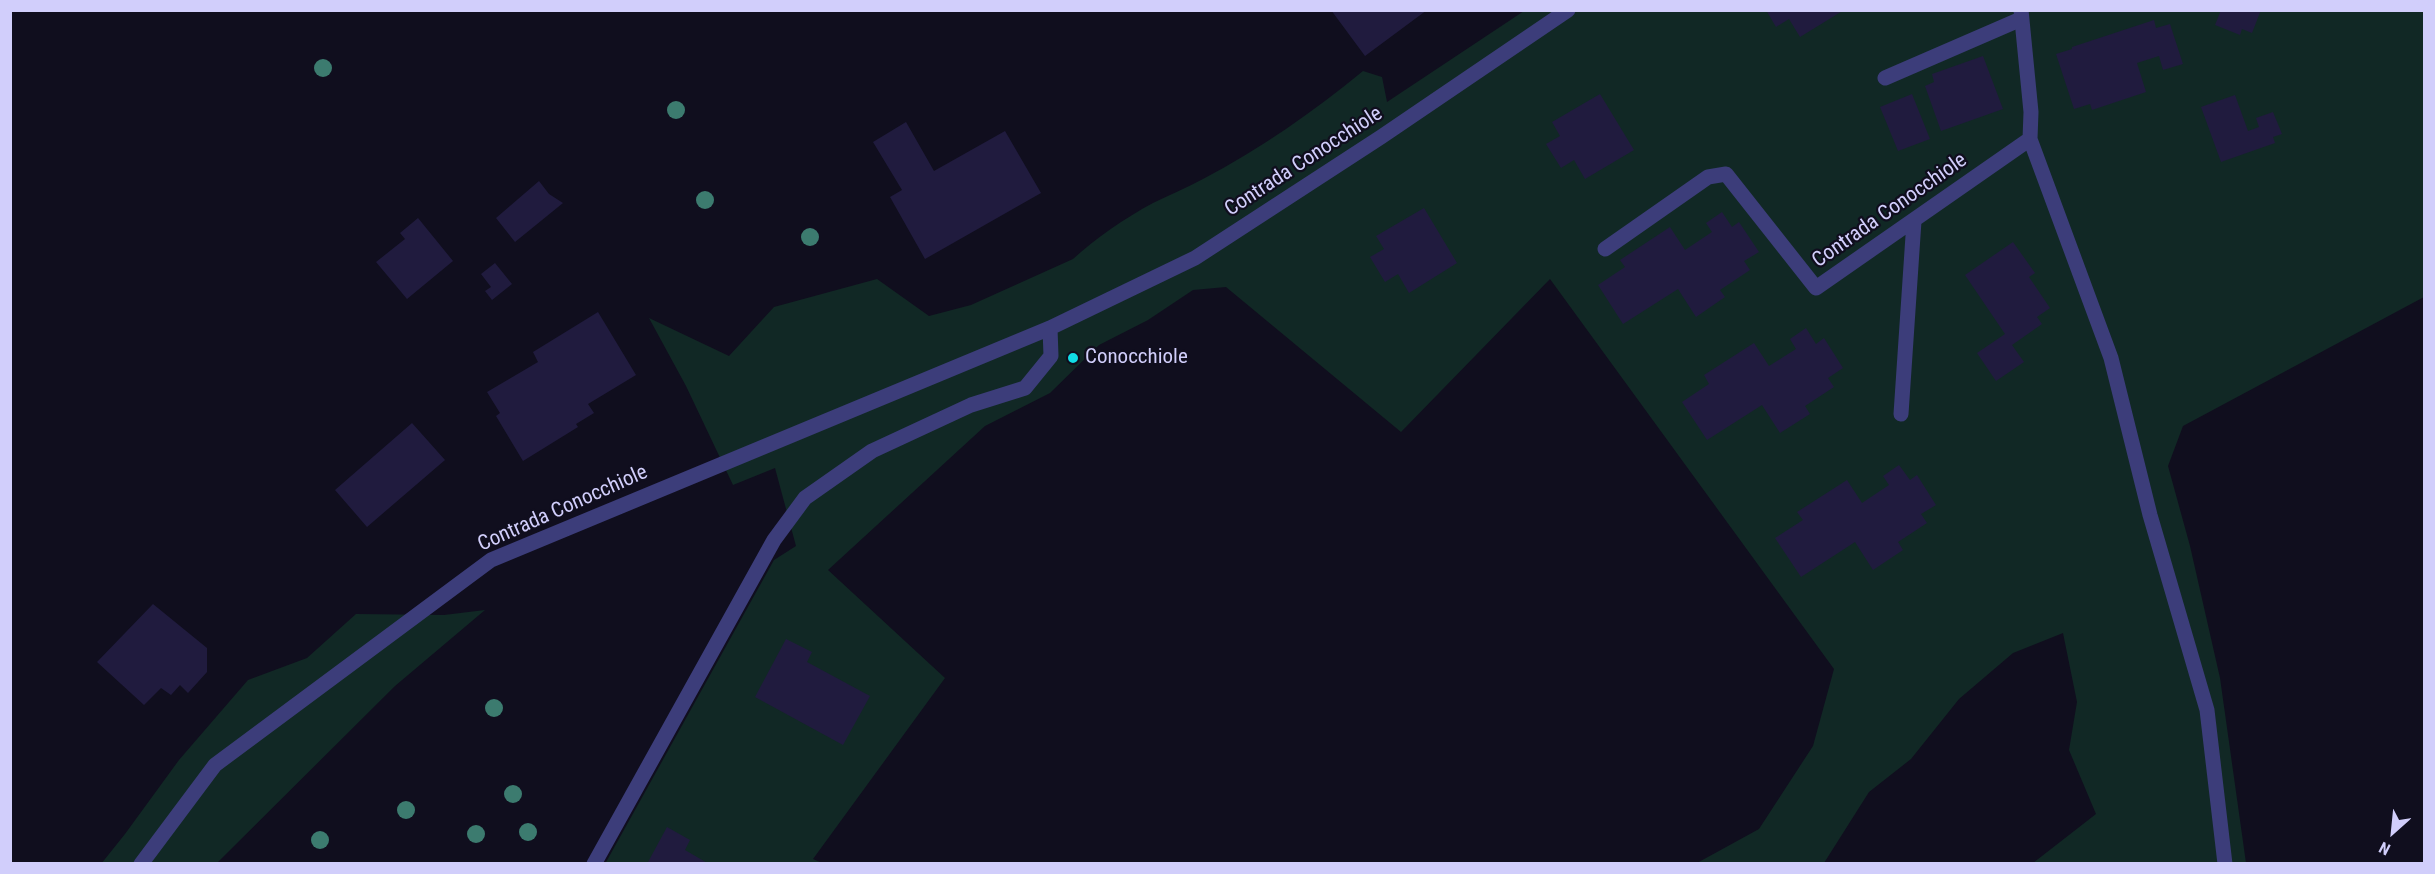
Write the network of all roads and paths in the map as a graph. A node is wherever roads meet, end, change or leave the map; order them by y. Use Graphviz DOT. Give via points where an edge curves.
graph roads {
  1 [pos="1568,10"];
  2 [pos="2021,15"];
  3 [pos="1885,78"];
  4 [pos="2030,139"];
  5 [pos="1914,221"];
  6 [pos="1605,249"];
  7 [pos="1050,328"];
  8 [pos="1901,414"];
  9 [pos="141,864"];
  10 [pos="594,864"];
  11 [pos="2225,864"];
  1 -- 7 [label="street, Contrada Conocchiole" via="1195,258"];
  2 -- 3 [label="street"];
  2 -- 4 [label="street"];
  4 -- 5 [label="street, Contrada Conocchiole"];
  4 -- 11 [label="street" via="2111,357 2150,515 2207,710"];
  5 -- 6 [label="street, Contrada Conocchiole" via="1816,288 1726,174 1708,177"];
  5 -- 8 [label="street"];
  7 -- 9 [label="street, Contrada Conocchiole" via="491,560 214,765"];
  7 -- 10 [label="street" via="1051,356 1025,388 971,405 872,451 805,498 774,540"];
}
